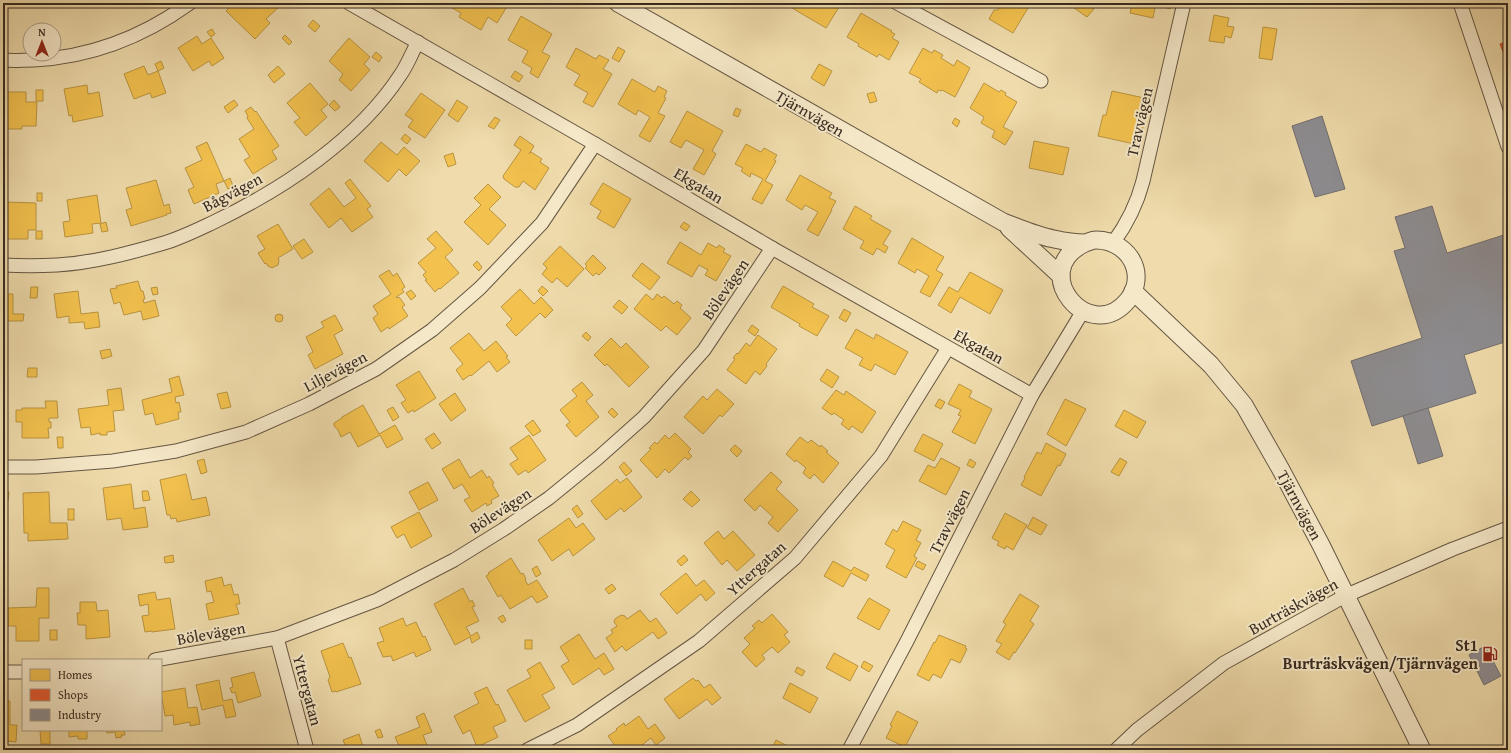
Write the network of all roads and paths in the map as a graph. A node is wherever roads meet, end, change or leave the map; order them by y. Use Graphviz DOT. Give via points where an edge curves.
graph roads {
  1 [pos="190,3"];
  2 [pos="349,3"];
  3 [pos="618,3"];
  4 [pos="897,3"];
  5 [pos="1184,3"];
  6 [pos="1460,3"];
  7 [pos="418,42"];
  8 [pos="3,60"];
  9 [pos="1041,81"];
  10 [pos="595,144"];
  11 [pos="1508,147"];
  12 [pos="1003,222"];
  13 [pos="1085,243"];
  14 [pos="1113,243"];
  15 [pos="772,248"];
  16 [pos="3,265"];
  17 [pos="1061,276"];
  18 [pos="1133,291"];
  19 [pos="1083,311"];
  20 [pos="948,348"];
  21 [pos="1032,395"];
  22 [pos="3,467"];
  23 [pos="1508,528"];
  24 [pos="1346,596"];
  25 [pos="277,638"];
  26 [pos="161,659"];
  27 [pos="3,672"];
  28 [pos="22,672"];
  29 [pos="307,750"];
  30 [pos="527,750"];
  31 [pos="849,750"];
  32 [pos="1116,750"];
  33 [pos="1422,750"];
  1 -- 8 [label="street" via="149,29 115,44 56,59"];
  2 -- 7 [label="street, Ekgatan"];
  3 -- 12 [label="street, Tjärnvägen"];
  4 -- 9 [label="street"];
  5 -- 14 [label="street, Travvägen" via="1137,202"];
  6 -- 11 [label="street"];
  7 -- 10 [label="street, Ekgatan"];
  7 -- 16 [label="street, Bågvägen" via="402,74 378,104 339,144 293,178 238,211 185,236 103,258 58,265"];
  10 -- 15 [label="street, Ekgatan"];
  10 -- 22 [label="street, Liljevägen" via="542,223 480,288 432,330 376,369 309,404 246,432 176,451 113,461"];
  12 -- 13 [label="street, Tjärnvägen" via="1035,234"];
  12 -- 17 [label="street, Tjärnvägen"];
  13 -- 14 [label="street" via="1097,240"];
  13 -- 17 [label="street" via="1068,256"];
  14 -- 18 [label="street" via="1125,250 1132,261 1136,278"];
  15 -- 20 [label="street, Ekgatan"];
  15 -- 25 [label="street, Bölevägen" via="699,356 644,417 549,498 454,560 377,600"];
  17 -- 19 [label="street" via="1068,299"];
  18 -- 19 [label="street" via="1124,304 1114,311 1096,314"];
  18 -- 24 [label="street, Tjärnvägen" via="1211,365 1244,405 1280,468"];
  19 -- 21 [label="street, Travvägen"];
  20 -- 21 [label="street, Ekgatan"];
  20 -- 30 [label="street, Yttergatan" via="880,456 795,558 699,641 577,725"];
  21 -- 31 [label="street, Travvägen"];
  23 -- 24 [label="street, Burträskvägen"];
  24 -- 32 [label="street, Burträskvägen" via="1224,663"];
  24 -- 33 [label="street, Tjärnvägen"];
  25 -- 26 [label="street, Bölevägen"];
  25 -- 29 [label="street, Yttergatan"];
  27 -- 28 [label="street"];
}
